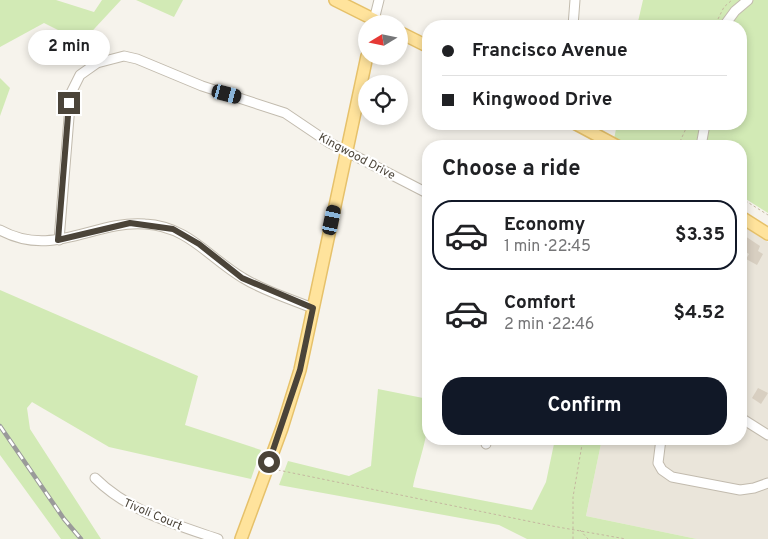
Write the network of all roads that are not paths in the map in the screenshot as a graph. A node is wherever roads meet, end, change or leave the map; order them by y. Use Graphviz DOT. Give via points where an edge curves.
graph roads {
  1 [pos="335,0"];
  2 [pos="379,0"];
  3 [pos="575,0"];
  4 [pos="748,0"];
  5 [pos="364,15"];
  6 [pos="378,15"];
  7 [pos="573,20"];
  8 [pos="726,20"];
  9 [pos="408,36"];
  10 [pos="422,44"];
  11 [pos="365,65"];
  12 [pos="587,130"];
  13 [pos="607,140"];
  14 [pos="347,151"];
  15 [pos="422,190"];
  16 [pos="747,221"];
  17 [pos="0,230"];
  18 [pos="768,234"];
  19 [pos="58,240"];
  20 [pos="313,308"];
  21 [pos="747,422"];
  22 [pos="768,435"];
  23 [pos="660,445"];
  24 [pos="95,478"];
  25 [pos="768,483"];
  26 [pos="218,539"];
  27 [pos="241,539"];
  1 -- 5 [label="main road"];
  2 -- 6 [label="street"];
  3 -- 7 [label="street"];
  4 -- 8 [label="street"];
  9 -- 10 [label="main road"];
  11 -- 14 [label="main road"];
  12 -- 13 [label="main road"];
  14 -- 15 [label="street, Kingwood Drive"];
  14 -- 19 [label="street, Kingwood Drive" via="285,113 202,86 137,59 124,56 106,59 80,75 71,93"];
  14 -- 20 [label="main road"];
  16 -- 18 [label="main road"];
  17 -- 19 [label="street" via="18,238"];
  19 -- 20 [label="street" via="130,223 173,229 199,244 242,278"];
  20 -- 27 [label="main road" via="300,370"];
  21 -- 22 [label="street"];
  23 -- 25 [label="street" via="658,463 668,475 740,490"];
  24 -- 26 [label="street, Tivoli Court" via="130,506"];
}
